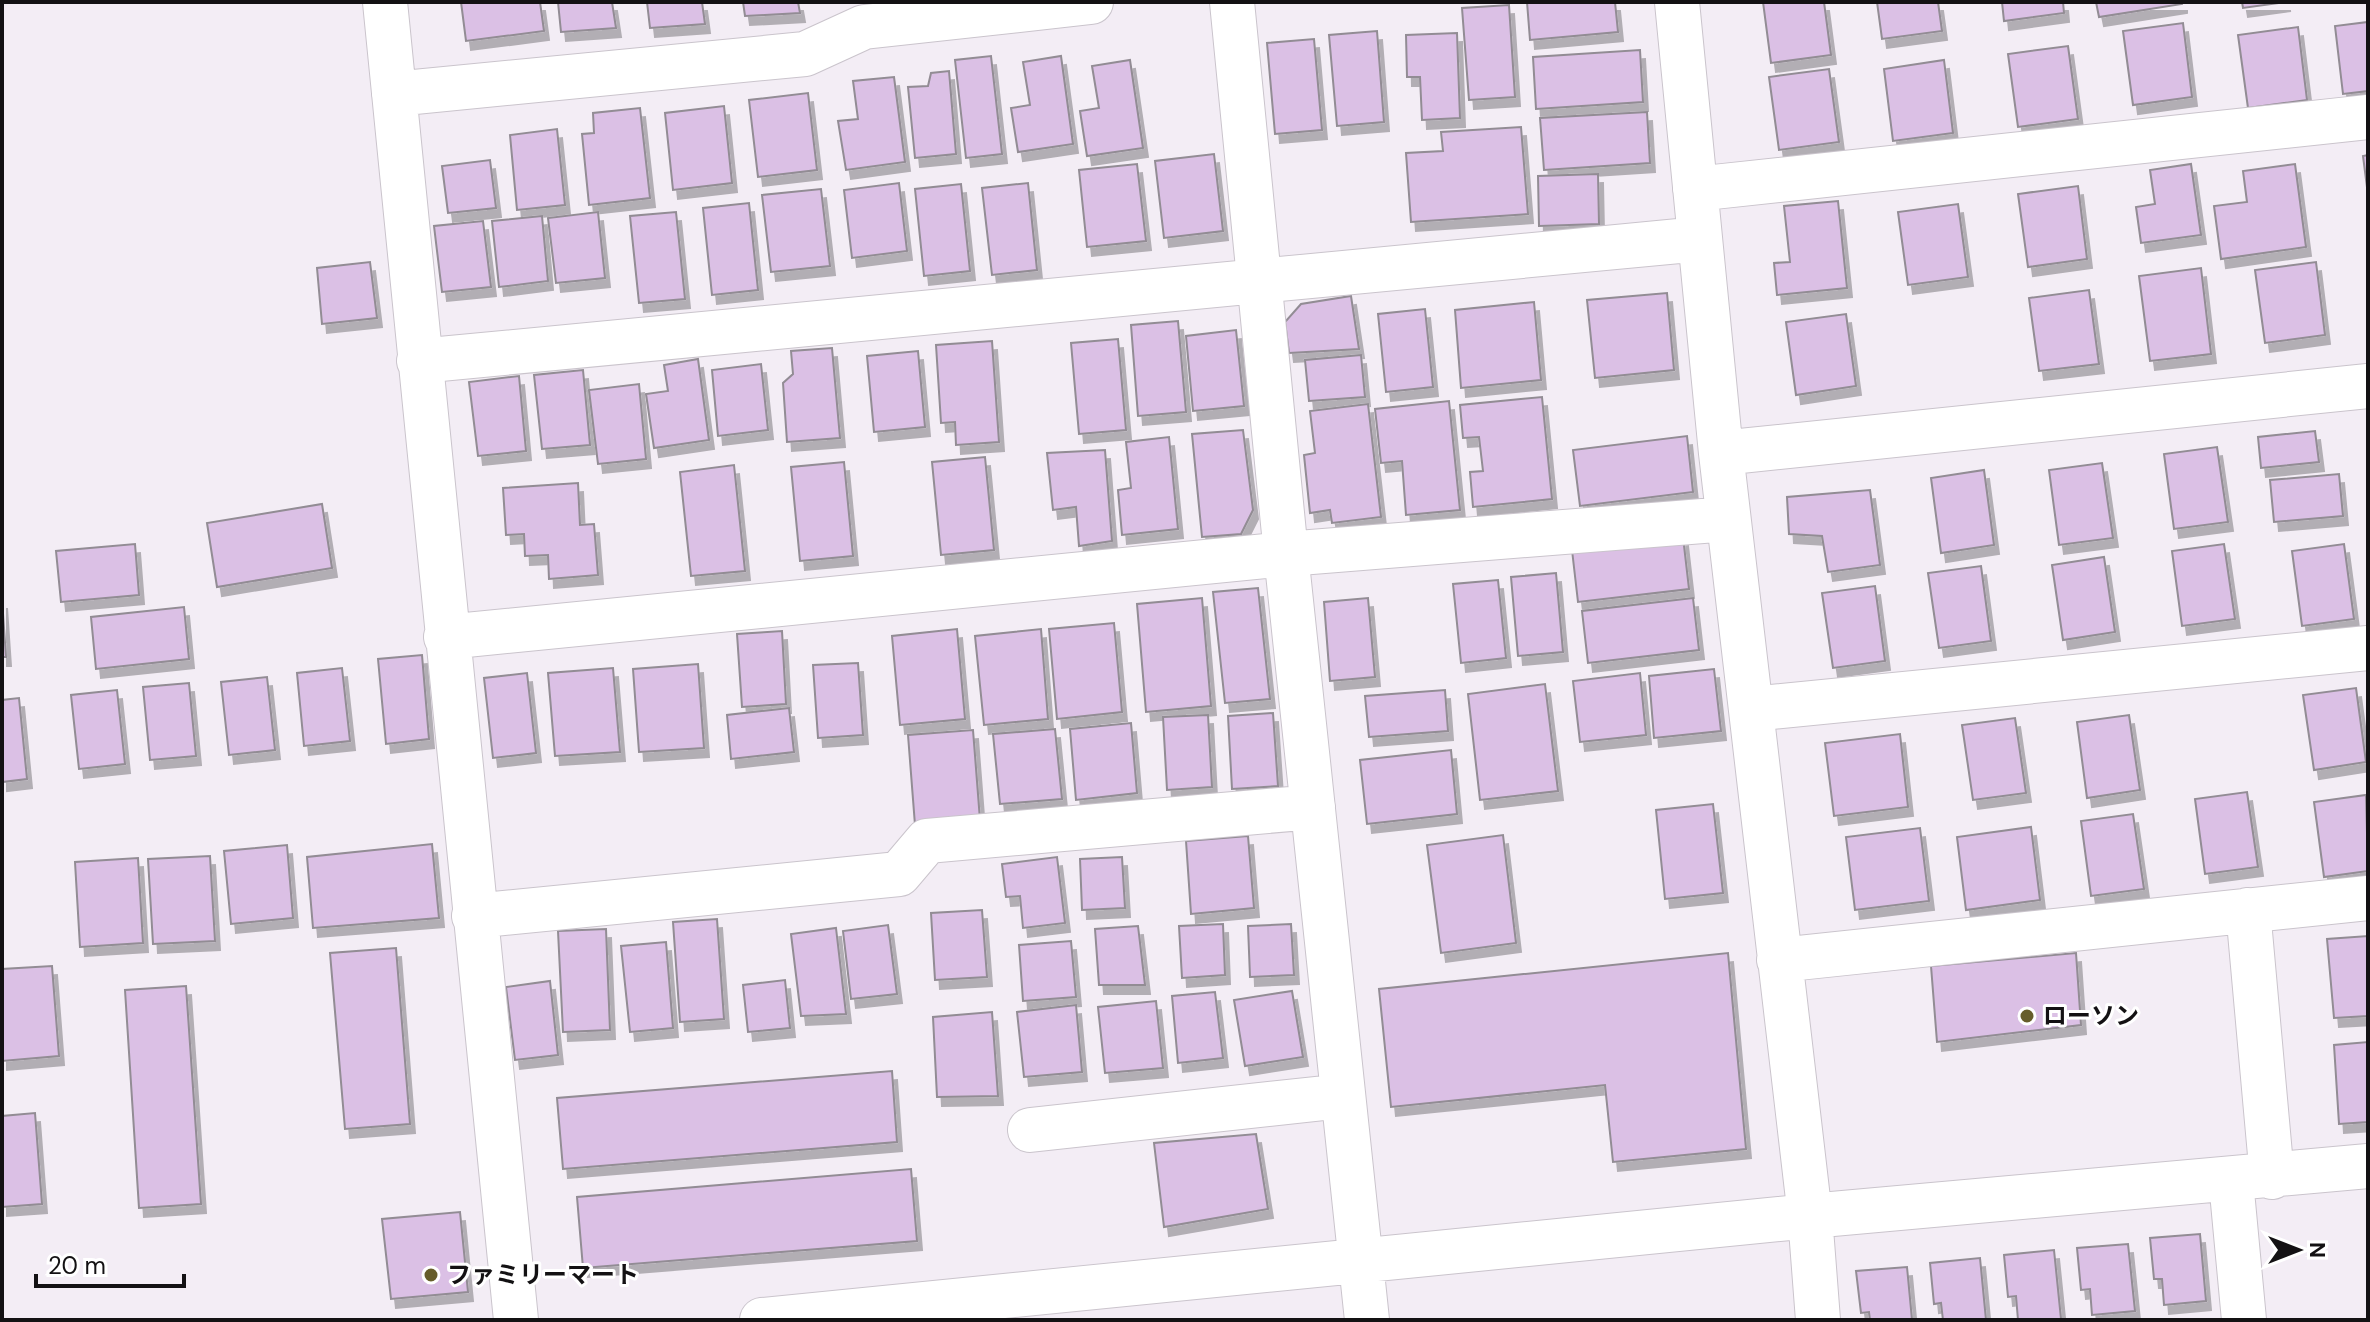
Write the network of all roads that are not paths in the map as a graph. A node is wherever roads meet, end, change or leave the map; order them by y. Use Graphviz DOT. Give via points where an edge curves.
graph roads {
  1 [pos="385,2"];
  2 [pos="1091,2"];
  3 [pos="1232,2"];
  4 [pos="1677,2"];
  5 [pos="394,94"];
  6 [pos="2368,117"];
  7 [pos="1695,189"];
  8 [pos="1700,239"];
  9 [pos="1259,280"];
  10 [pos="419,361"];
  11 [pos="2368,386"];
  12 [pos="1721,453"];
  13 [pos="1728,519"];
  14 [pos="1286,554"];
  15 [pos="446,637"];
  16 [pos="2368,648"];
  17 [pos="1751,709"];
  18 [pos="1313,807"];
  19 [pos="2368,898"];
  20 [pos="2248,910"];
  21 [pos="474,916"];
  22 [pos="1779,960"];
  23 [pos="1343,1096"];
  24 [pos="1030,1130"];
  25 [pos="2368,1166"];
  26 [pos="2252,1179"];
  27 [pos="1810,1216"];
  28 [pos="1361,1262"];
  29 [pos="516,1320"];
  30 [pos="762,1320"];
  31 [pos="1367,1320"];
  32 [pos="1818,1320"];
  33 [pos="2244,1320"];
  1 -- 5 [label="street"];
  2 -- 5 [label="street" via="864,27 805,54"];
  3 -- 9 [label="street"];
  4 -- 7 [label="street"];
  5 -- 10 [label="street"];
  6 -- 7 [label="street"];
  7 -- 8 [label="street"];
  8 -- 9 [label="street"];
  8 -- 12 [label="street"];
  9 -- 10 [label="street"];
  9 -- 14 [label="street"];
  10 -- 15 [label="street"];
  11 -- 12 [label="street"];
  12 -- 13 [label="street"];
  13 -- 14 [label="street"];
  13 -- 17 [label="street"];
  14 -- 15 [label="street"];
  14 -- 18 [label="street"];
  15 -- 21 [label="street"];
  16 -- 17 [label="street"];
  17 -- 22 [label="street"];
  18 -- 21 [label="street" via="927,841 899,874"];
  18 -- 23 [label="street"];
  19 -- 20 [label="street"];
  20 -- 22 [label="street"];
  20 -- 26 [label="street"];
  21 -- 29 [label="street"];
  22 -- 27 [label="street"];
  23 -- 24 [label="street"];
  23 -- 28 [label="street"];
  25 -- 26 [label="street"];
  26 -- 27 [label="street"];
  26 -- 33 [label="street"];
  27 -- 28 [label="street"];
  27 -- 32 [label="street"];
  28 -- 30 [label="street"];
  28 -- 31 [label="street"];
}
